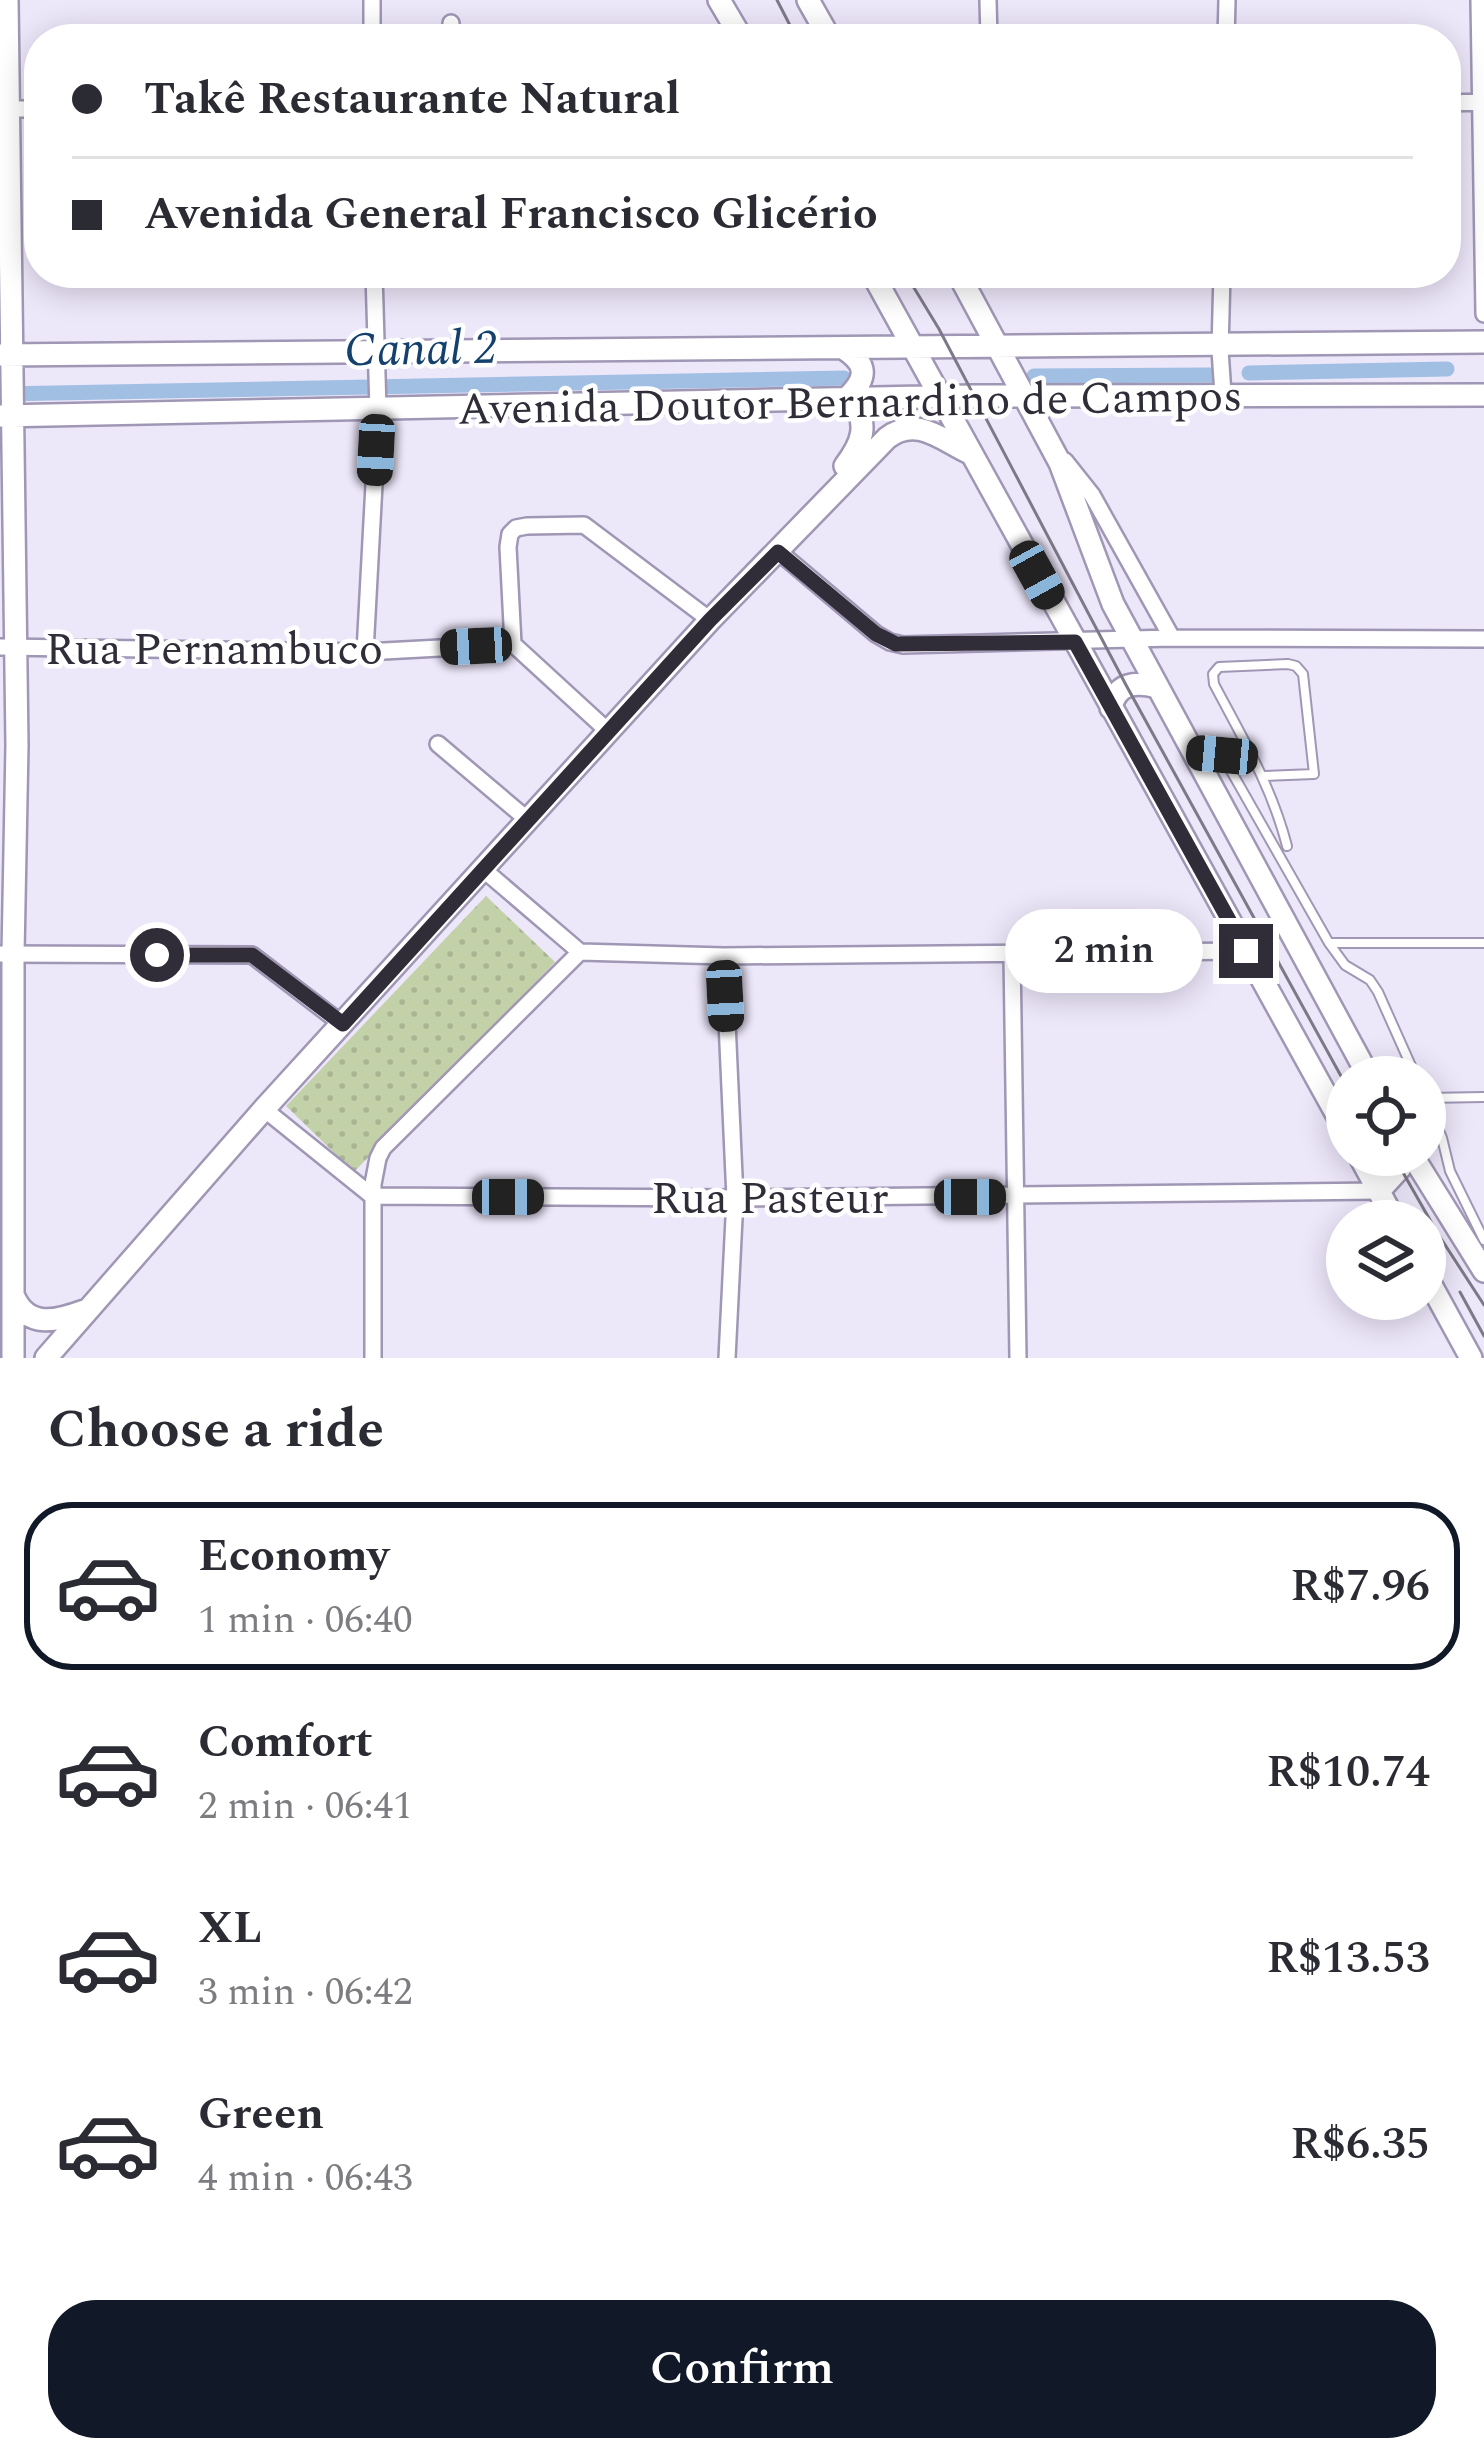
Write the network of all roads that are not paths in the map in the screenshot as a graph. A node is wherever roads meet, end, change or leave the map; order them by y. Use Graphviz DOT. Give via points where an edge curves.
graph roads {
  1 [pos="7,0"];
  2 [pos="1480,0"];
  3 [pos="1483,102"];
  4 [pos="4,109"];
  5 [pos="374,288"];
  6 [pos="880,288"];
  7 [pos="966,288"];
  8 [pos="1222,288"];
  9 [pos="1484,314"];
  10 [pos="1484,342"];
  11 [pos="1220,344"];
  12 [pos="997,346"];
  13 [pos="912,347"];
  14 [pos="843,348"];
  15 [pos="375,360"];
  16 [pos="7,361"];
  17 [pos="1223,394"];
  18 [pos="1024,395"];
  19 [pos="1484,395"];
  20 [pos="940,396"];
  21 [pos="851,399"];
  22 [pos="377,402"];
  23 [pos="7,411"];
  24 [pos="1050,442"];
  25 [pos="970,453"];
  26 [pos="810,515"];
  27 [pos="778,552"];
  28 [pos="710,620"];
  29 [pos="1172,638"];
  30 [pos="1484,639"];
  31 [pos="1132,640"];
  32 [pos="1075,642"];
  33 [pos="513,644"];
  34 [pos="8,647"];
  35 [pos="365,652"];
  36 [pos="1157,687"];
  37 [pos="1111,708"];
  38 [pos="610,733"];
  39 [pos="438,744"];
  40 [pos="1192,752"];
  41 [pos="1263,776"];
  42 [pos="529,821"];
  43 [pos="1287,846"];
  44 [pos="484,870"];
  45 [pos="1329,943"];
  46 [pos="1484,943"];
  47 [pos="1246,951"];
  48 [pos="580,952"];
  49 [pos="6,954"];
  50 [pos="1012,954"];
  51 [pos="724,956"];
  52 [pos="343,1024"];
  53 [pos="1358,1056"];
  54 [pos="1407,1056"];
  55 [pos="1326,1095"];
  56 [pos="1446,1097"];
  57 [pos="1484,1097"];
  58 [pos="264,1109"];
  59 [pos="1446,1154"];
  60 [pos="1371,1176"];
  61 [pos="1393,1176"];
  62 [pos="1424,1176"];
  63 [pos="1379,1191"];
  64 [pos="372,1196"];
  65 [pos="1017,1197"];
  66 [pos="734,1198"];
  67 [pos="1384,1200"];
  68 [pos="7,1206"];
  69 [pos="1484,1240"];
  70 [pos="1484,1270"];
  71 [pos="14,1297"];
  72 [pos="84,1311"];
  73 [pos="1446,1312"];
  74 [pos="13,1358"];
  75 [pos="46,1358"];
  76 [pos="373,1358"];
  77 [pos="727,1358"];
  78 [pos="1018,1358"];
  79 [pos="1472,1358"];
  1 -- 4 [label="main road"];
  2 -- 3 [label="street"];
  3 -- 9 [label="street"];
  4 -- 16 [label="main road"];
  5 -- 15 [label="street"];
  6 -- 13 [label="main road"];
  7 -- 12 [label="main road"];
  8 -- 11 [label="street"];
  10 -- 11 [label="main road, Avenida Doutor Bernardino de Campos"];
  11 -- 12 [label="main road, Avenida Doutor Bernardino de Campos"];
  11 -- 17 [label="street"];
  12 -- 13 [label="main road, Avenida Doutor Bernardino de Campos"];
  12 -- 18 [label="main road"];
  13 -- 14 [label="main road, Avenida Doutor Bernardino de Campos"];
  13 -- 20 [label="main road"];
  14 -- 15 [label="main road, Avenida Doutor Bernardino de Campos"];
  14 -- 21 [label="main road" via="862,367"];
  15 -- 16 [label="main road, Avenida Doutor Bernardino de Campos"];
  15 -- 22 [label="street"];
  16 -- 23 [label="main road"];
  17 -- 18 [label="main road, Avenida Doutor Bernardino de Campos"];
  17 -- 19 [label="main road, Avenida Doutor Bernardino de Campos"];
  18 -- 20 [label="main road, Avenida Doutor Bernardino de Campos"];
  18 -- 24 [label="main road"];
  20 -- 21 [label="main road, Avenida Doutor Bernardino de Campos"];
  20 -- 25 [label="main road"];
  21 -- 22 [label="main road, Avenida Doutor Bernardino de Campos"];
  21 -- 26 [label="main road" via="863,437"];
  22 -- 23 [label="main road, Avenida Doutor Bernardino de Campos"];
  22 -- 35 [label="street"];
  23 -- 34 [label="main road"];
  24 -- 29 [label="street" via="1092,495"];
  24 -- 31 [label="main road"];
  25 -- 26 [label="main road" via="919,428 897,430"];
  25 -- 32 [label="main road"];
  26 -- 27 [label="main road"];
  27 -- 28 [label="main road"];
  27 -- 32 [label="street" via="896,644"];
  28 -- 33 [label="street" via="584,525 526,526 510,534 508,547"];
  28 -- 38 [label="main road"];
  29 -- 30 [label="street"];
  29 -- 31 [label="street"];
  31 -- 32 [label="street"];
  31 -- 36 [label="main road"];
  32 -- 37 [label="main road"];
  33 -- 35 [label="street, Rua Pernambuco"];
  33 -- 38 [label="street"];
  34 -- 35 [label="street, Rua Pernambuco"];
  34 -- 49 [label="main road" via="17,745"];
  36 -- 37 [label="main road" via="1126,686"];
  36 -- 40 [label="main road"];
  37 -- 47 [label="main road"];
  38 -- 42 [label="main road"];
  39 -- 42 [label="street"];
  40 -- 45 [label="lane" via="1222,755"];
  40 -- 53 [label="main road"];
  41 -- 41 [label="lane" via="1314,774 1303,674 1288,664 1219,667 1214,684"];
  41 -- 43 [label="lane"];
  42 -- 44 [label="main road"];
  44 -- 48 [label="street"];
  44 -- 52 [label="main road"];
  45 -- 46 [label="lane"];
  45 -- 54 [label="lane" via="1370,980"];
  47 -- 50 [label="street"];
  47 -- 55 [label="main road"];
  48 -- 51 [label="street"];
  48 -- 64 [label="street" via="383,1148"];
  49 -- 52 [label="street" via="252,955"];
  49 -- 68 [label="main road"];
  50 -- 51 [label="street"];
  50 -- 65 [label="street"];
  51 -- 66 [label="street"];
  52 -- 58 [label="main road"];
  56 -- 57 [label="lane"];
  58 -- 64 [label="street"];
  58 -- 72 [label="main road"];
  59 -- 69 [label="lane"];
  60 -- 63 [label="main road"];
  61 -- 63 [label="main road"];
  62 -- 70 [label="main road"];
  63 -- 65 [label="street, Rua Pasteur"];
  63 -- 67 [label="main road"];
  64 -- 66 [label="street, Rua Pasteur"];
  64 -- 76 [label="street"];
  65 -- 66 [label="street, Rua Pasteur"];
  65 -- 78 [label="street"];
  66 -- 77 [label="street"];
  68 -- 71 [label="main road"];
  71 -- 72 [label="main road" via="37,1320"];
  71 -- 74 [label="main road"];
  72 -- 75 [label="main road"];
  73 -- 79 [label="main road"];
}
